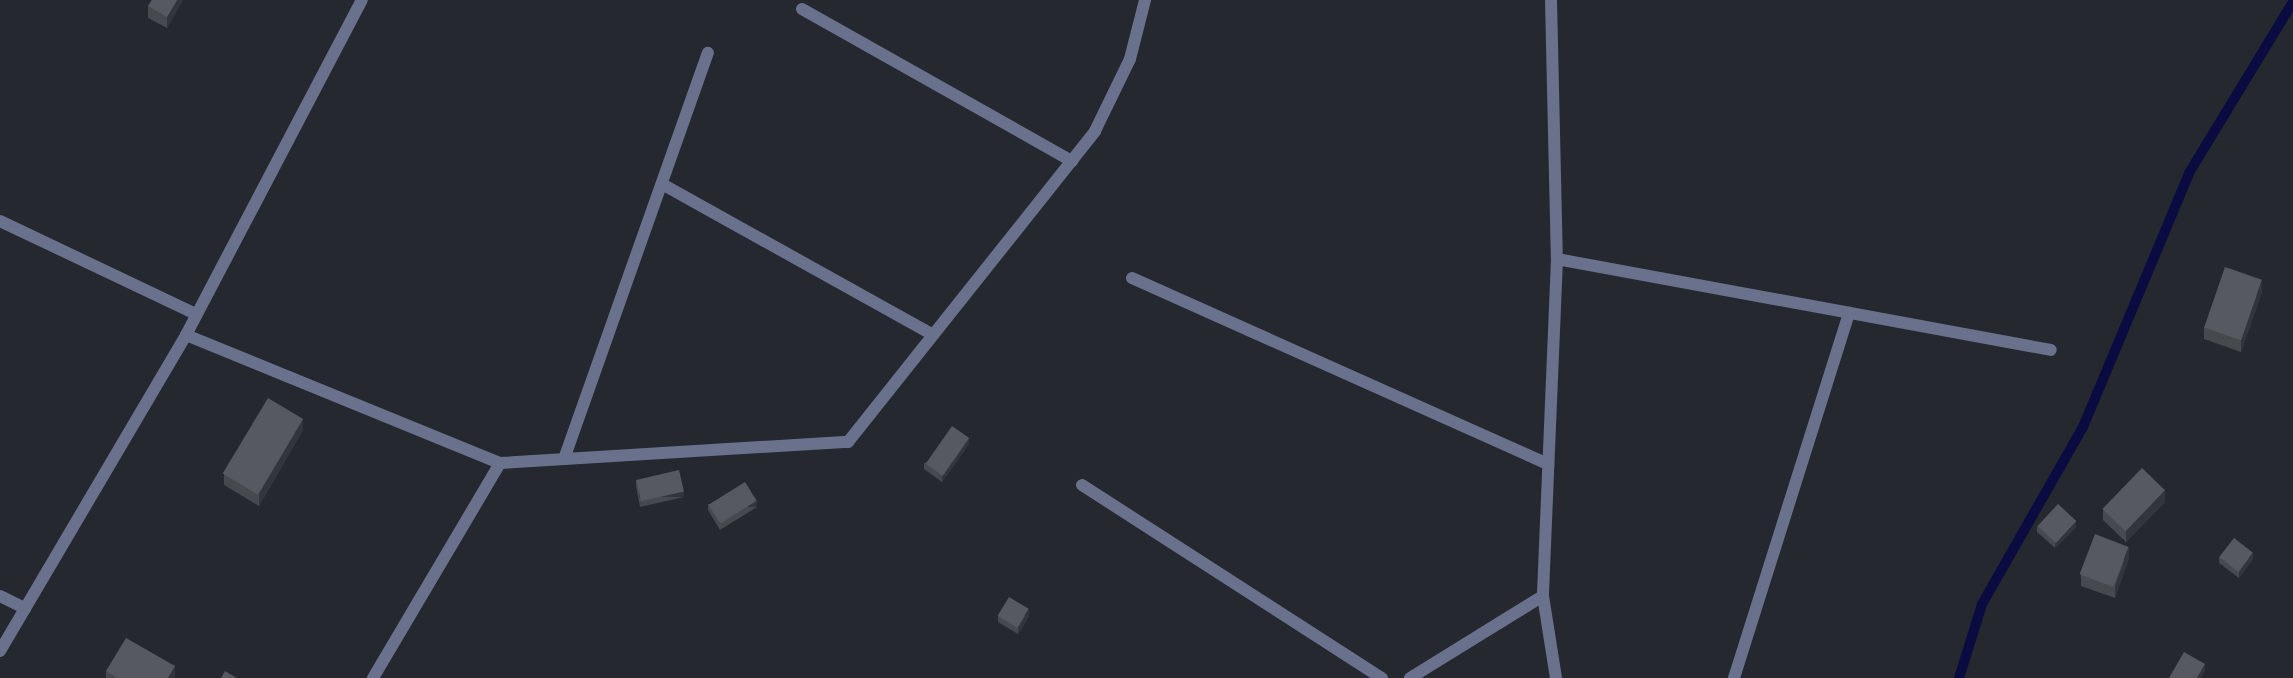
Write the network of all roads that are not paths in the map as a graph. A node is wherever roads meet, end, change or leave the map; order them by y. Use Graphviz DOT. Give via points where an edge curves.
graph roads {
  1 [pos="362,0"];
  2 [pos="1145,0"];
  3 [pos="1551,0"];
  4 [pos="802,9"];
  5 [pos="708,53"];
  6 [pos="1072,161"];
  7 [pos="662,184"];
  8 [pos="0,221"];
  9 [pos="1557,259"];
  10 [pos="1132,278"];
  11 [pos="1849,313"];
  12 [pos="196,314"];
  13 [pos="186,335"];
  14 [pos="933,335"];
  15 [pos="2051,350"];
  16 [pos="564,459"];
  17 [pos="500,463"];
  18 [pos="1548,464"];
  19 [pos="1082,485"];
  20 [pos="0,596"];
  21 [pos="1543,596"];
  22 [pos="25,608"];
  23 [pos="0,651"];
  24 [pos="373,678"];
  25 [pos="1382,678"];
  26 [pos="1410,678"];
  27 [pos="1556,678"];
  28 [pos="1734,678"];
  1 -- 12 [label="street"];
  2 -- 6 [label="street" via="1130,59 1095,131"];
  3 -- 9 [label="street"];
  4 -- 6 [label="street"];
  5 -- 7 [label="street"];
  6 -- 14 [label="street"];
  7 -- 14 [label="street"];
  7 -- 16 [label="street"];
  8 -- 12 [label="street"];
  9 -- 11 [label="street"];
  9 -- 18 [label="street"];
  10 -- 18 [label="street"];
  11 -- 15 [label="street"];
  11 -- 28 [label="street"];
  12 -- 13 [label="street"];
  13 -- 17 [label="street"];
  13 -- 22 [label="street"];
  14 -- 16 [label="street" via="848,442"];
  16 -- 17 [label="street"];
  17 -- 24 [label="street"];
  18 -- 21 [label="street"];
  19 -- 25 [label="street"];
  20 -- 22 [label="street"];
  21 -- 26 [label="street"];
  21 -- 27 [label="street"];
  22 -- 23 [label="street"];
}
